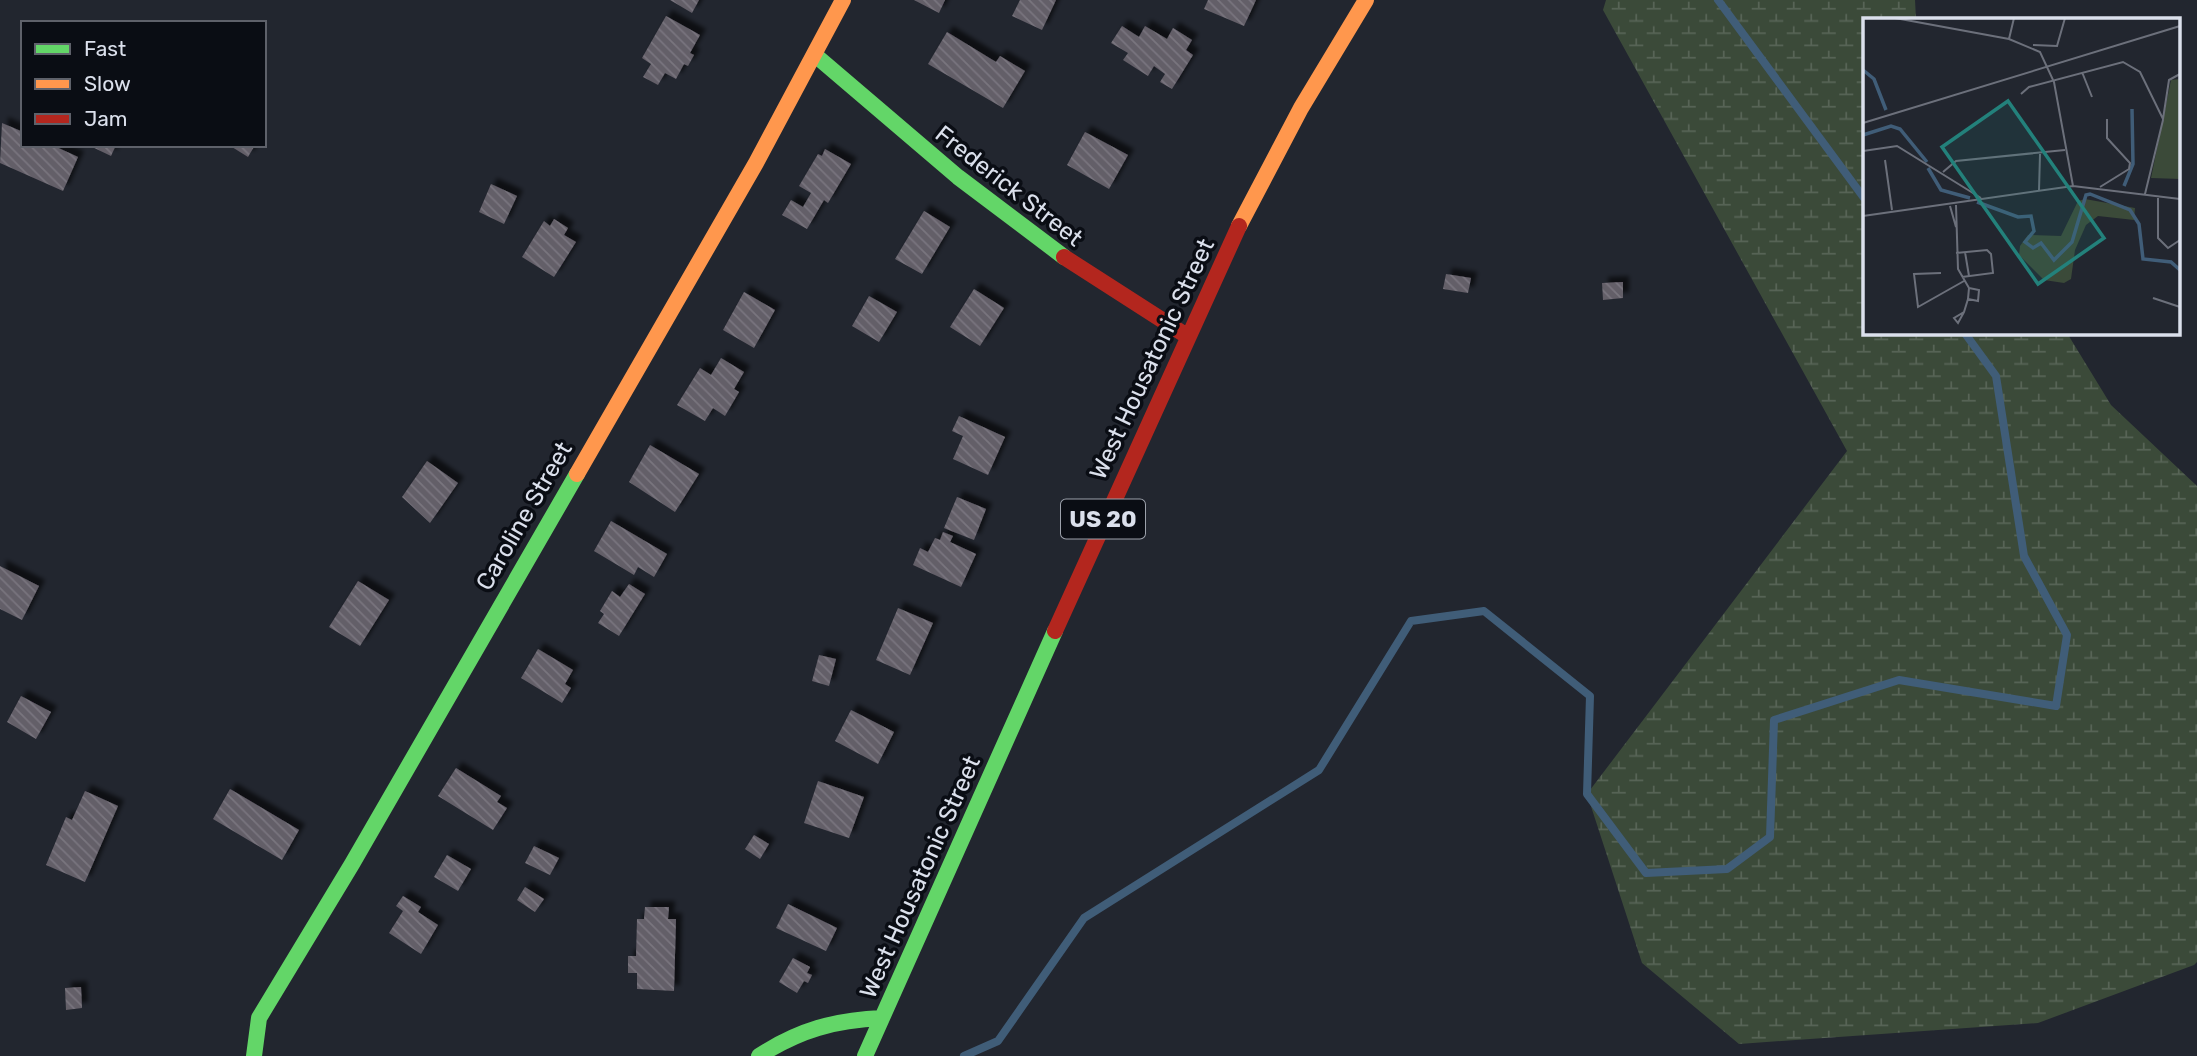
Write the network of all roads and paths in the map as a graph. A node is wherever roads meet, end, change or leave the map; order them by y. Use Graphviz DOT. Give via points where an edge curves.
graph roads {
  1 [pos="844,0"];
  2 [pos="1366,0"];
  3 [pos="815,55"];
  4 [pos="1187,336"];
  5 [pos="882,1018"];
  6 [pos="866,1053"];
  7 [pos="254,1056"];
  8 [pos="759,1056"];
  1 -- 3 [label="main road, Caroline Street"];
  2 -- 4 [label="main road, West Housatonic Street / US 20" via="1251,201"];
  3 -- 4 [label="main road, Frederick Street" via="958,177 1065,260"];
  3 -- 7 [label="main road, Caroline Street" via="352,864 259,1018"];
  4 -- 5 [label="main road, West Housatonic Street / US 20"];
  5 -- 6 [label="main road, West Housatonic Street / US 20"];
  5 -- 8 [label="main road" via="834,1020 794,1033"];
}
